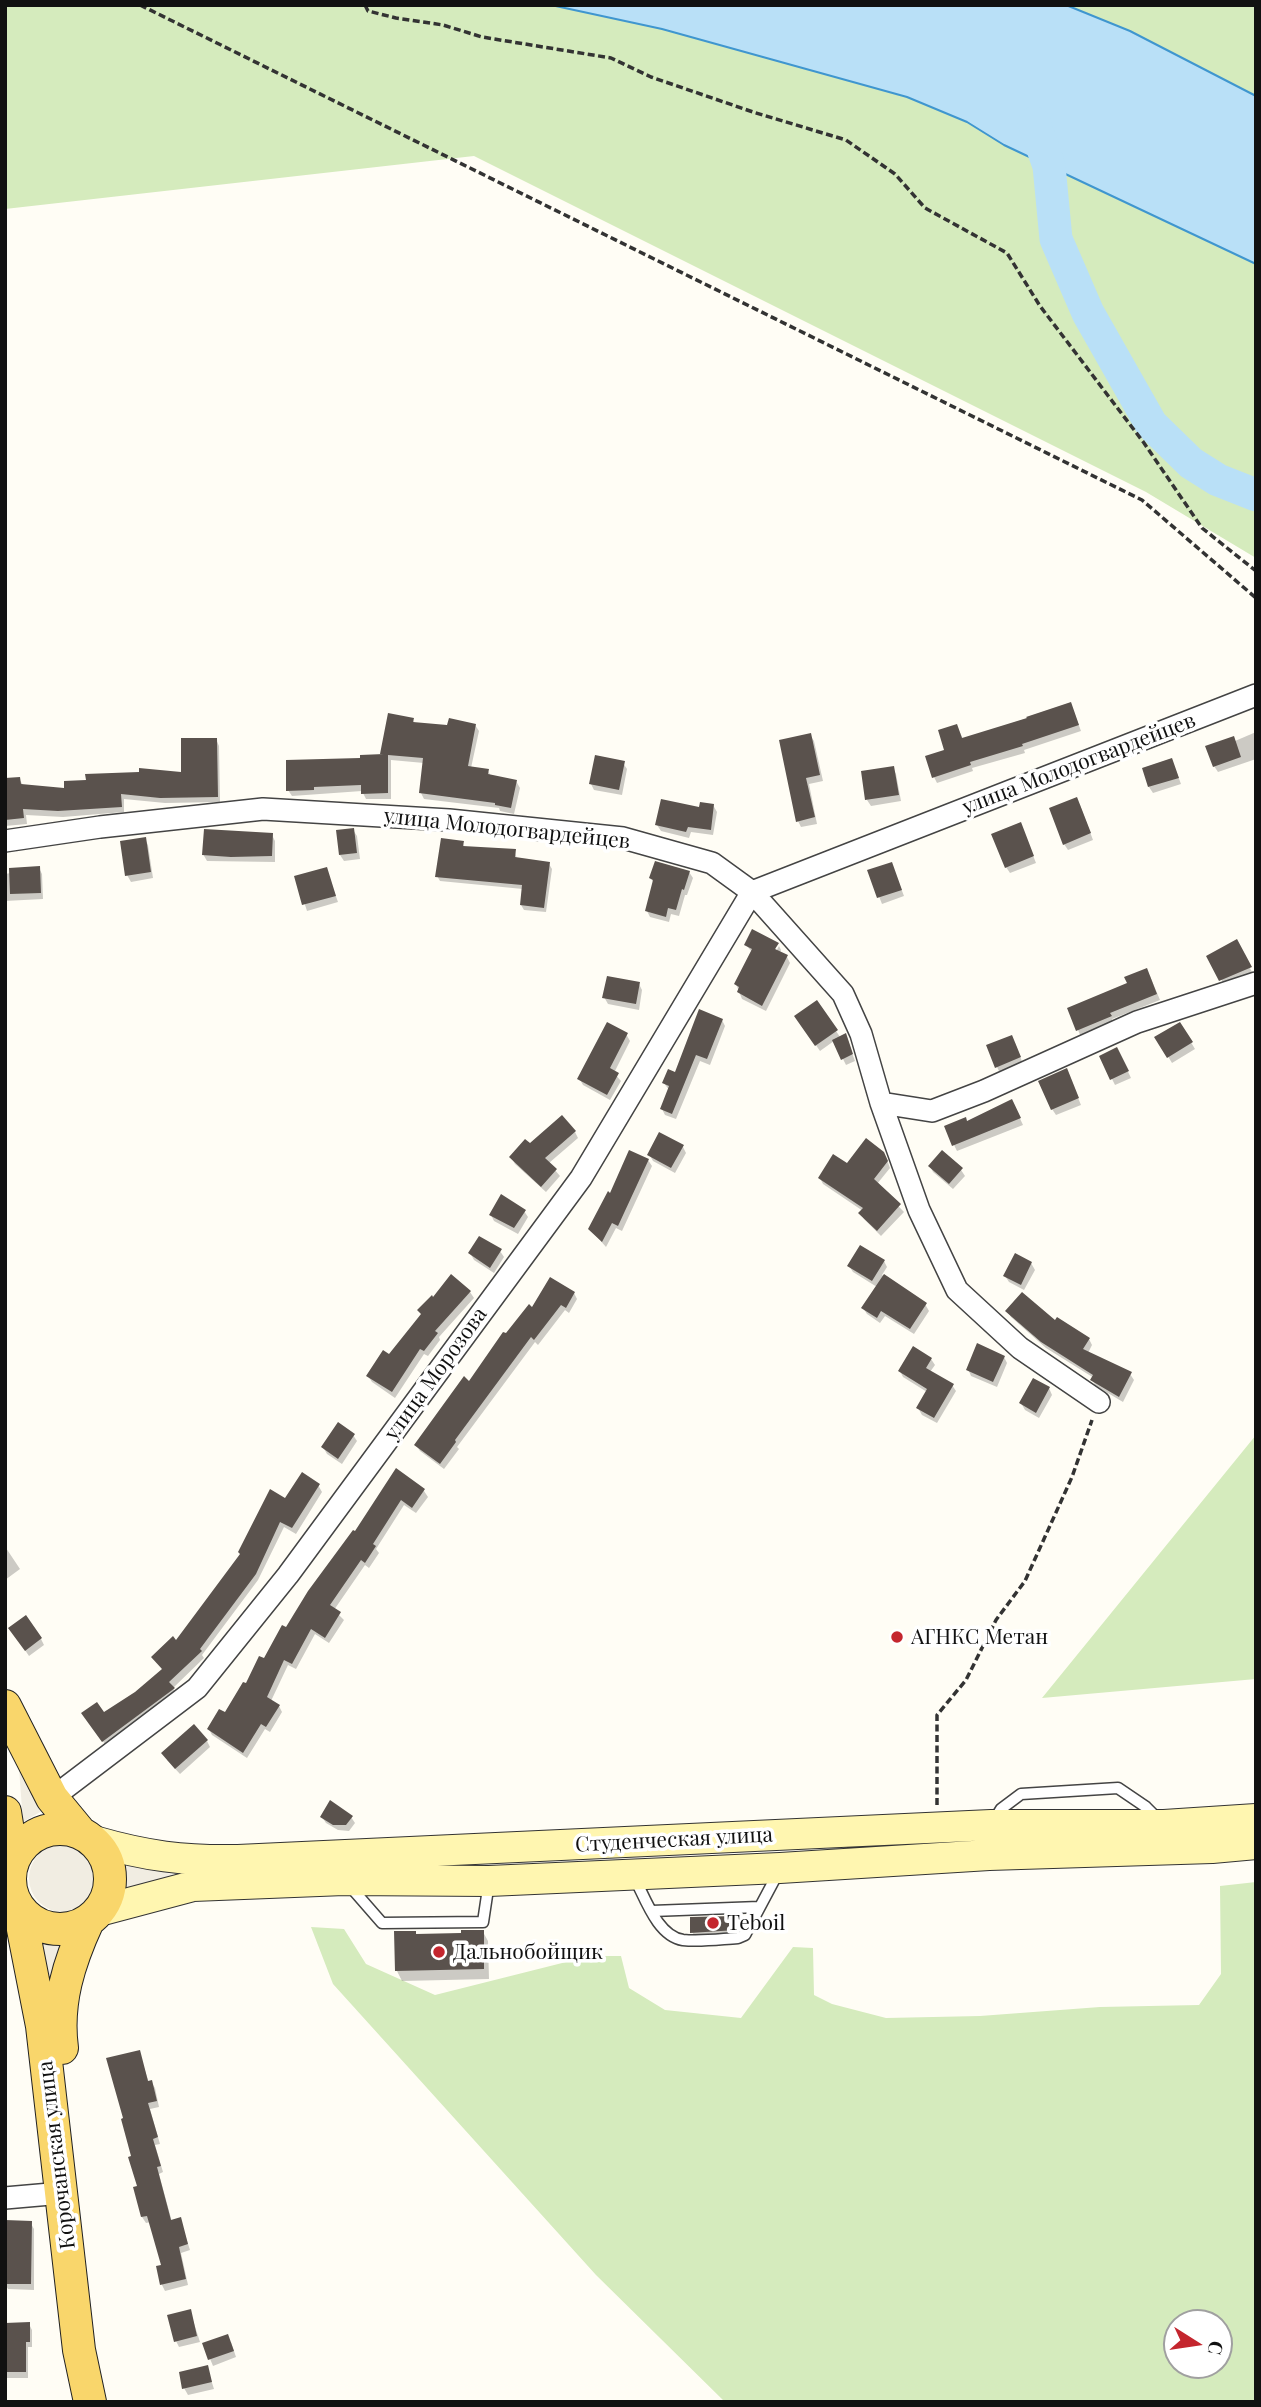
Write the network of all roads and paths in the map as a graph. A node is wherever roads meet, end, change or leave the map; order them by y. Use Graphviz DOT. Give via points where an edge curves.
graph roads {
  1 [pos="140,5"];
  2 [pos="365,5"];
  3 [pos="1256,570"];
  4 [pos="1256,598"];
  5 [pos="1256,695"];
  6 [pos="5,841"];
  7 [pos="752,892"];
  8 [pos="1256,983"];
  9 [pos="881,1102"];
  10 [pos="1099,1402"];
  11 [pos="5,1706"];
  12 [pos="52,1798"];
  13 [pos="5,1812"];
  14 [pos="937,1812"];
  15 [pos="1256,1819"];
  16 [pos="87,1837"];
  17 [pos="1256,1844"];
  18 [pos="13,1862"];
  19 [pos="780,1868"];
  20 [pos="633,1875"];
  21 [pos="344,1880"];
  22 [pos="489,1881"];
  23 [pos="759,1907"];
  24 [pos="19,1909"];
  25 [pos="652,1911"];
  26 [pos="94,1916"];
  27 [pos="62,2193"];
  28 [pos="5,2198"];
  29 [pos="90,2402"];
  30 [pos="107,2402"];
  1 -- 4 [label="path" via="1142,500"];
  2 -- 3 [label="path" via="368,11 396,19 611,58 651,77 846,140 895,174 925,208 1007,253 1040,306 1202,528"];
  5 -- 7 [label="street, улица Молодогвардейцев"];
  6 -- 7 [label="street, улица Молодогвардейцев" via="263,809 449,820 623,838 712,863"];
  7 -- 9 [label="street" via="843,994 861,1034"];
  7 -- 12 [label="street, улица Морозова" via="581,1178 288,1575 197,1688"];
  8 -- 9 [label="street" via="1137,1021 932,1111"];
  9 -- 10 [label="street" via="919,1210 957,1290 1020,1348"];
  10 -- 14 [label="path" via="1072,1477 1025,1581 996,1620 966,1680 937,1715"];
  11 -- 12 [label="main road"];
  12 -- 16 [label="main road"];
  13 -- 18 [label="main road"];
  15 -- 16 [label="main road, Студенческая улица" via="1164,1825 991,1825 190,1861 151,1856"];
  16 -- 18 [label="main road" via="64,1828 48,1830 33,1836"];
  16 -- 26 [label="main road" via="103,1853 111,1882 107,1898"];
  17 -- 19 [label="main road, Студенческая улица"];
  18 -- 24 [label="main road" via="9,1878"];
  19 -- 20 [label="main road, Студенческая улица"];
  19 -- 23 [label="lane"];
  20 -- 22 [label="main road, Студенческая улица"];
  20 -- 25 [label="lane"];
  21 -- 22 [label="main road, Студенческая улица"];
  21 -- 22 [label="lane" via="382,1923 483,1922"];
  21 -- 26 [label="main road, Студенческая улица" via="194,1886"];
  23 -- 25 [label="lane"];
  23 -- 25 [label="lane" via="745,1935 738,1938 683,1940 663,1928"];
  24 -- 26 [label="main road" via="30,1920 51,1928 74,1928"];
  24 -- 27 [label="main road, Корочанская улица" via="42,2026"];
  26 -- 30 [label="main road, Корочанская улица" via="74,1951 58,2022 96,2348"];
  27 -- 28 [label="street"];
  27 -- 29 [label="main road, Корочанская улица" via="79,2350"];
}
